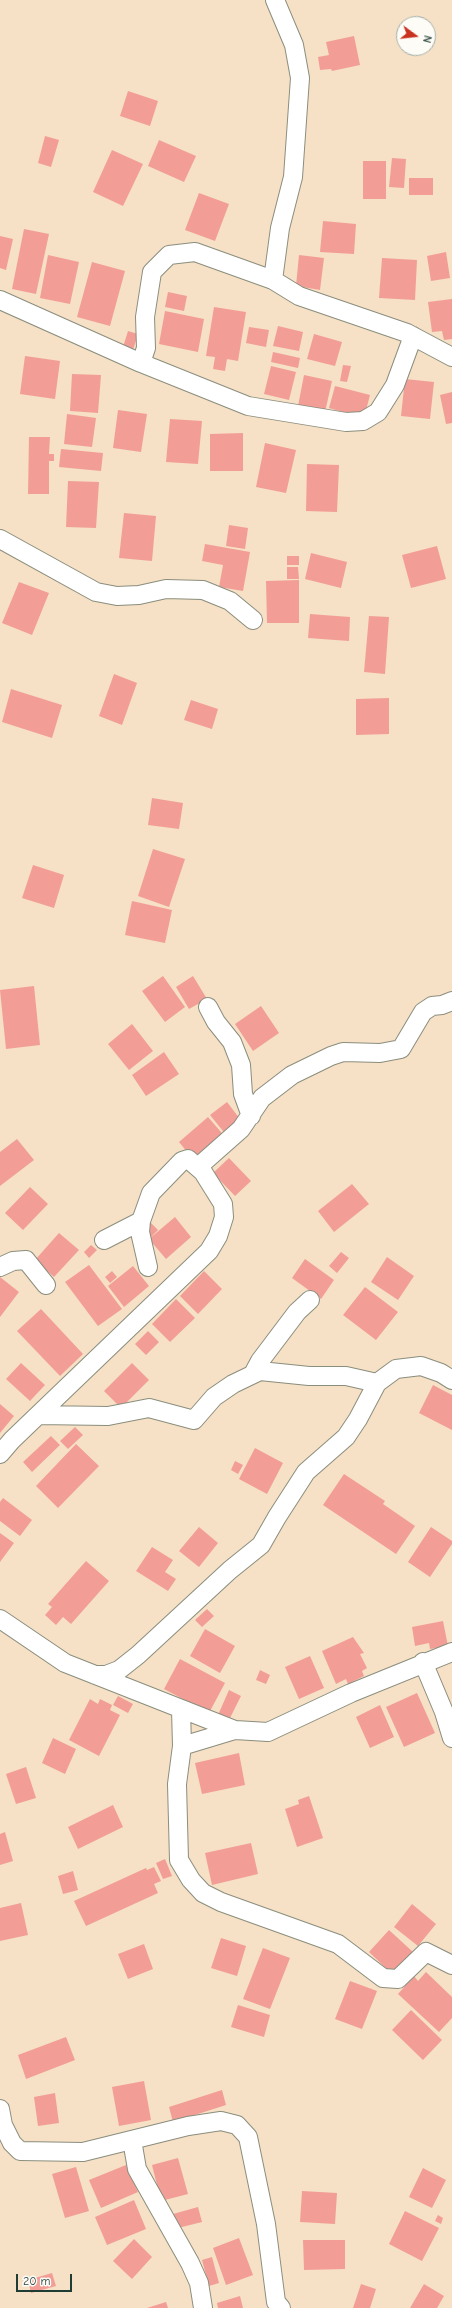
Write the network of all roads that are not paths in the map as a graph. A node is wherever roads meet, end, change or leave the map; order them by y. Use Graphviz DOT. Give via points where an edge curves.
graph roads {
  1 [pos="275,0"];
  2 [pos="273,280"];
  3 [pos="0,300"];
  4 [pos="412,336"];
  5 [pos="452,357"];
  6 [pos="141,363"];
  7 [pos="0,539"];
  8 [pos="253,620"];
  9 [pos="452,1001"];
  10 [pos="208,1007"];
  11 [pos="251,1116"];
  12 [pos="198,1167"];
  13 [pos="141,1221"];
  14 [pos="104,1240"];
  15 [pos="148,1266"];
  16 [pos="0,1267"];
  17 [pos="46,1285"];
  18 [pos="310,1300"];
  19 [pos="253,1374"];
  20 [pos="452,1380"];
  21 [pos="377,1383"];
  22 [pos="38,1415"];
  23 [pos="1,1450"];
  24 [pos="0,1619"];
  25 [pos="452,1652"];
  26 [pos="423,1662"];
  27 [pos="95,1675"];
  28 [pos="181,1709"];
  29 [pos="235,1730"];
  30 [pos="452,1738"];
  31 [pos="182,1746"];
  32 [pos="452,1965"];
  33 [pos="0,2109"];
  34 [pos="132,2140"];
  35 [pos="6,2146"];
  36 [pos="203,2308"];
  37 [pos="281,2308"];
  1 -- 2 [label="street" via="294,45 300,78 293,177 280,228"];
  2 -- 4 [label="street" via="299,296"];
  2 -- 6 [label="street" via="195,252 169,255 152,272 145,317 146,348"];
  3 -- 6 [label="street"];
  4 -- 5 [label="street"];
  4 -- 6 [label="street" via="395,385 378,412 363,421 308,417 248,406"];
  7 -- 8 [label="street" via="96,592 117,596 139,595 166,589 203,590 230,600"];
  9 -- 11 [label="street" via="432,1006 423,1012 401,1049 343,1052 330,1056 292,1075 262,1098"];
  10 -- 11 [label="street" via="232,1042 241,1065 243,1094"];
  11 -- 12 [label="street" via="241,1129"];
  12 -- 13 [label="street" via="188,1159 182,1161 161,1180 151,1193"];
  12 -- 22 [label="street" via="211,1182 223,1204 224,1217 218,1236 209,1251"];
  13 -- 14 [label="street"];
  13 -- 15 [label="street" via="140,1232"];
  16 -- 17 [label="street" via="12,1260 26,1260"];
  18 -- 19 [label="street" via="297,1312"];
  19 -- 21 [label="street" via="260,1371 309,1376 346,1376"];
  19 -- 22 [label="street" via="214,1397 194,1420 149,1408 108,1416"];
  20 -- 21 [label="street" via="421,1366 396,1369"];
  21 -- 27 [label="street" via="346,1437 306,1472 261,1545 119,1670 106,1675"];
  22 -- 23 [label="street"];
  24 -- 27 [label="street" via="65,1663"];
  25 -- 26 [label="street"];
  26 -- 29 [label="street" via="268,1732"];
  26 -- 30 [label="street"];
  27 -- 28 [label="street"];
  28 -- 29 [label="street"];
  28 -- 31 [label="street"];
  29 -- 31 [label="street"];
  31 -- 32 [label="street" via="177,1784 178,1860 191,1880 203,1892 221,1902 338,1944 383,1978 398,1978 426,1952"];
  33 -- 35 [label="street"];
  34 -- 35 [label="street" via="83,2152 20,2151"];
  34 -- 36 [label="street" via="137,2169 190,2263 199,2283"];
  34 -- 37 [label="street" via="221,2121 237,2125 248,2137 266,2224 276,2302"];
}
